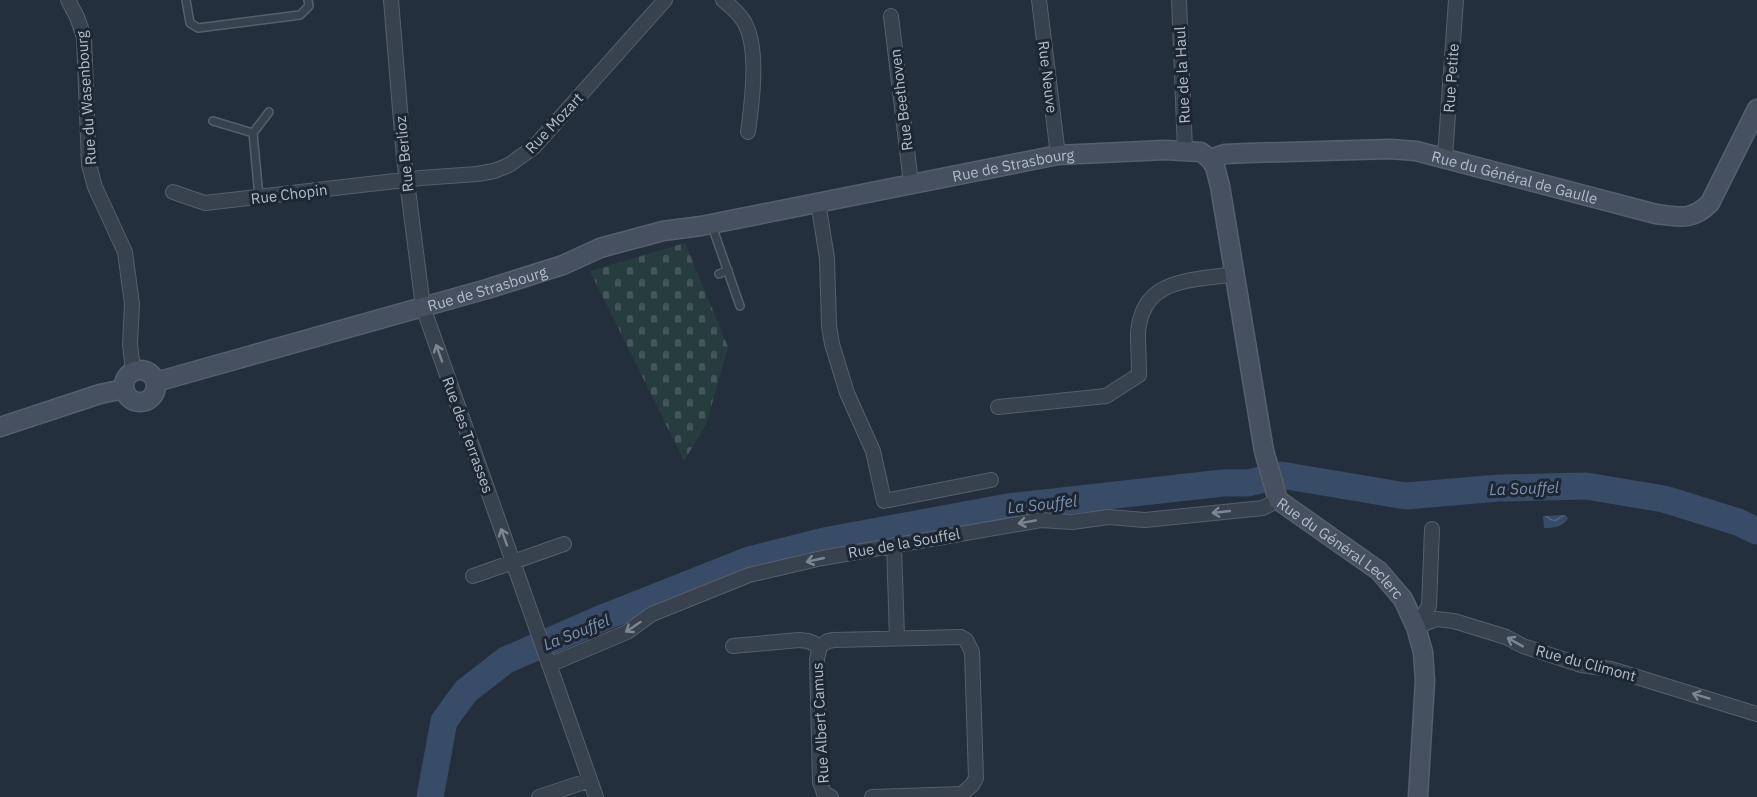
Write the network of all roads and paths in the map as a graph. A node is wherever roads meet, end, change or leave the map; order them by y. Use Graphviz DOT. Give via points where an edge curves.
graph roads {
  1 [pos="68,0"];
  2 [pos="186,0"];
  3 [pos="308,0"];
  4 [pos="391,0"];
  5 [pos="665,0"];
  6 [pos="723,0"];
  7 [pos="1039,0"];
  8 [pos="1179,0"];
  9 [pos="1456,0"];
  10 [pos="891,16"];
  11 [pos="1757,109"];
  12 [pos="269,112"];
  13 [pos="213,121"];
  14 [pos="748,132"];
  15 [pos="253,133"];
  16 [pos="1185,150"];
  17 [pos="1058,154"];
  18 [pos="1445,157"];
  19 [pos="1210,159"];
  20 [pos="407,180"];
  21 [pos="911,183"];
  22 [pos="174,192"];
  23 [pos="259,197"];
  24 [pos="818,202"];
  25 [pos="712,224"];
  26 [pos="728,270"];
  27 [pos="719,274"];
  28 [pos="1234,274"];
  29 [pos="740,306"];
  30 [pos="423,307"];
  31 [pos="133,371"];
  32 [pos="156,382"];
  33 [pos="124,389"];
  34 [pos="998,407"];
  35 [pos="0,427"];
  36 [pos="991,480"];
  37 [pos="1276,494"];
  38 [pos="1432,529"];
  39 [pos="564,544"];
  40 [pos="894,545"];
  41 [pos="513,562"];
  42 [pos="473,576"];
  43 [pos="1416,627"];
  44 [pos="897,638"];
  45 [pos="733,646"];
  46 [pos="820,646"];
  47 [pos="547,659"];
  48 [pos="1757,714"];
  49 [pos="976,777"];
  50 [pos="590,780"];
  51 [pos="904,796"];
  52 [pos="538,797"];
  53 [pos="596,797"];
  54 [pos="831,797"];
  55 [pos="872,797"];
  56 [pos="976,797"];
  57 [pos="1418,797"];
  1 -- 31 [label="street, Rue du Wasenbourg" via="84,37 89,165 125,252 132,304"];
  2 -- 3 [label="lane" via="190,22 198,28 300,15 309,6"];
  4 -- 20 [label="street, Rue Berlioz"];
  5 -- 20 [label="street, Rue Mozart" via="521,158 494,171"];
  6 -- 14 [label="street" via="742,19 750,39 753,81"];
  7 -- 17 [label="street, Rue Neuve"];
  8 -- 16 [label="street, Rue de la Haul"];
  9 -- 18 [label="street, Rue Petite"];
  10 -- 21 [label="street, Rue Beethoven"];
  11 -- 18 [label="street, Rue du Général de Gaulle" via="1710,203 1691,216 1656,214"];
  12 -- 15 [label="lane"];
  13 -- 15 [label="lane"];
  15 -- 23 [label="lane"];
  16 -- 17 [label="street, Rue de Strasbourg"];
  16 -- 19 [label="street, Rue de Strasbourg" via="1201,152"];
  17 -- 21 [label="street, Rue de Strasbourg"];
  18 -- 19 [label="street, Rue du Général de Gaulle" via="1390,149 1225,154"];
  19 -- 28 [label="street, Rue du Général Leclerc" via="1220,186"];
  20 -- 23 [label="street, Rue Chopin"];
  20 -- 30 [label="street, Rue Berlioz"];
  21 -- 24 [label="street, Rue de Strasbourg"];
  22 -- 23 [label="street, Rue Chopin" via="205,203"];
  24 -- 25 [label="street, Rue de Strasbourg"];
  24 -- 36 [label="street" via="827,258 832,344 873,451 884,501"];
  25 -- 26 [label="lane"];
  25 -- 30 [label="street, Rue de Strasbourg" via="657,232 600,248 563,266"];
  26 -- 27 [label="lane"];
  26 -- 29 [label="lane"];
  28 -- 34 [label="street" via="1170,285 1155,292 1138,331 1139,375 1106,396"];
  28 -- 37 [label="street, Rue du Général Leclerc"];
  30 -- 32 [label="street, Rue de Strasbourg"];
  41 -- 30 [label="street, Rue des Terrasses, one-way"];
  31 -- 32 [label="street" via="147,371"];
  31 -- 33 [label="street" via="125,379"];
  32 -- 33 [label="street" via="154,394 146,401 130,399"];
  33 -- 35 [label="street"];
  37 -- 40 [label="street, Rue de la Souffel, one-way" via="1263,508 1145,520 1041,520"];
  37 -- 43 [label="street, Rue du Général Leclerc" via="1379,571 1403,599"];
  38 -- 43 [label="street" via="1429,606"];
  39 -- 41 [label="street"];
  40 -- 44 [label="street"];
  40 -- 47 [label="street, Rue de la Souffel, one-way" via="749,575 652,614 627,632"];
  41 -- 42 [label="street"];
  41 -- 47 [label="street, Rue des Terrasses"];
  48 -- 43 [label="street, Rue du Climont, one-way" via="1611,669 1581,665 1454,621 1436,619"];
  43 -- 57 [label="street, Rue du Général Leclerc" via="1425,681"];
  44 -- 46 [label="street, Rue Albert Camus" via="834,640"];
  44 -- 49 [label="street, Rue Albert Camus" via="955,636 970,645"];
  45 -- 46 [label="street, Rue Albert Camus" via="799,640"];
  46 -- 54 [label="street, Rue Albert Camus" via="820,782 824,793"];
  47 -- 50 [label="street, Rue des Terrasses"];
  49 -- 51 [label="street" via="962,794"];
  49 -- 56 [label="street, Rue Albert Camus"];
  50 -- 52 [label="street"];
  50 -- 53 [label="street, Rue des Terrasses"];
  51 -- 55 [label="street"];
}
